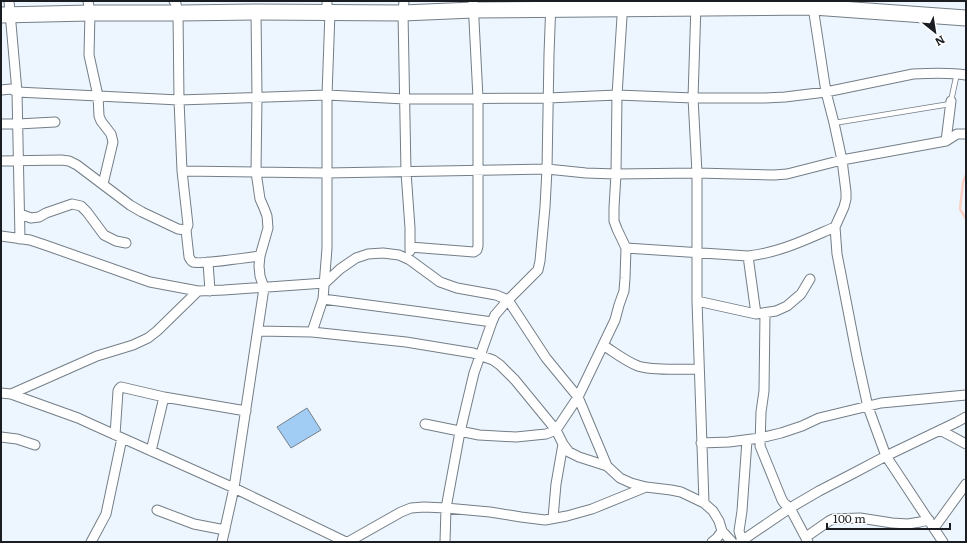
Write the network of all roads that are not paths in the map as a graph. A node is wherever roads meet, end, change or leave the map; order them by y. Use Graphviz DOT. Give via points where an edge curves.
graph roads {
  1 [pos="814,4"];
  2 [pos="473,5"];
  3 [pos="551,5"];
  4 [pos="623,5"];
  5 [pos="696,5"];
  6 [pos="89,7"];
  7 [pos="176,7"];
  8 [pos="328,7"];
  9 [pos="403,7"];
  10 [pos="7,10"];
  11 [pos="256,12"];
  12 [pos="966,18"];
  13 [pos="962,74"];
  14 [pos="1,90"];
  15 [pos="17,92"];
  16 [pos="826,92"];
  17 [pos="327,95"];
  18 [pos="618,95"];
  19 [pos="98,96"];
  20 [pos="257,97"];
  21 [pos="478,98"];
  22 [pos="548,98"];
  23 [pos="693,98"];
  24 [pos="405,99"];
  25 [pos="179,100"];
  26 [pos="950,102"];
  27 [pos="55,122"];
  28 [pos="834,122"];
  29 [pos="1,124"];
  30 [pos="18,124"];
  31 [pos="966,134"];
  32 [pos="946,141"];
  33 [pos="842,160"];
  34 [pos="1,161"];
  35 [pos="19,161"];
  36 [pos="547,169"];
  37 [pos="479,170"];
  38 [pos="182,171"];
  39 [pos="256,172"];
  40 [pos="406,172"];
  41 [pos="326,173"];
  42 [pos="697,173"];
  43 [pos="616,174"];
  44 [pos="103,184"];
  45 [pos="20,214"];
  46 [pos="835,227"];
  47 [pos="186,230"];
  48 [pos="1,236"];
  49 [pos="20,239"];
  50 [pos="126,243"];
  51 [pos="410,247"];
  52 [pos="626,248"];
  53 [pos="697,252"];
  54 [pos="260,256"];
  55 [pos="748,256"];
  56 [pos="410,260"];
  57 [pos="208,262"];
  58 [pos="810,279"];
  59 [pos="325,283"];
  60 [pos="264,288"];
  61 [pos="198,291"];
  62 [pos="210,291"];
  63 [pos="323,299"];
  64 [pos="508,300"];
  65 [pos="697,301"];
  66 [pos="760,313"];
  67 [pos="492,322"];
  68 [pos="258,331"];
  69 [pos="312,332"];
  70 [pos="603,345"];
  71 [pos="480,355"];
  72 [pos="699,369"];
  73 [pos="1,393"];
  74 [pos="11,394"];
  75 [pos="966,395"];
  76 [pos="164,397"];
  77 [pos="578,397"];
  78 [pos="868,407"];
  79 [pos="246,412"];
  80 [pos="966,417"];
  81 [pos="425,424"];
  82 [pos="556,430"];
  83 [pos="940,430"];
  84 [pos="460,432"];
  85 [pos="119,436"];
  86 [pos="1,437"];
  87 [pos="760,438"];
  88 [pos="747,440"];
  89 [pos="701,443"];
  90 [pos="563,444"];
  91 [pos="966,444"];
  92 [pos="35,445"];
  93 [pos="151,451"];
  94 [pos="886,456"];
  95 [pos="607,466"];
  96 [pos="966,484"];
  97 [pos="234,488"];
  98 [pos="646,488"];
  99 [pos="704,503"];
  100 [pos="446,508"];
  101 [pos="790,508"];
  102 [pos="157,510"];
  103 [pos="553,518"];
  104 [pos="931,524"];
  105 [pos="225,530"];
  106 [pos="722,530"];
  107 [pos="807,540"];
  108 [pos="92,542"];
  109 [pos="222,542"];
  110 [pos="347,542"];
  111 [pos="445,542"];
  112 [pos="712,542"];
  113 [pos="738,542"];
  114 [pos="943,542"];
  1 -- 5 [label="highway"];
  1 -- 12 [label="highway"];
  1 -- 16 [label="street"];
  2 -- 3 [label="highway"];
  2 -- 9 [label="highway"];
  2 -- 21 [label="street"];
  3 -- 4 [label="highway"];
  3 -- 22 [label="street"];
  4 -- 5 [label="highway"];
  4 -- 18 [label="street"];
  5 -- 23 [label="street"];
  6 -- 7 [label="highway"];
  6 -- 10 [label="highway"];
  6 -- 19 [label="street" via="88,55"];
  7 -- 11 [label="highway"];
  7 -- 25 [label="street"];
  8 -- 9 [label="highway"];
  8 -- 11 [label="highway"];
  8 -- 17 [label="street"];
  9 -- 24 [label="street"];
  10 -- 15 [label="street"];
  11 -- 20 [label="street"];
  13 -- 16 [label="street" via="913,74"];
  13 -- 26 [label="lane"];
  14 -- 15 [label="street" via="11,89"];
  15 -- 19 [label="street"];
  15 -- 30 [label="street"];
  16 -- 23 [label="street" via="765,98"];
  16 -- 28 [label="street"];
  17 -- 20 [label="street"];
  17 -- 24 [label="street"];
  17 -- 41 [label="street"];
  18 -- 22 [label="street"];
  18 -- 23 [label="street"];
  18 -- 43 [label="street"];
  19 -- 25 [label="street"];
  19 -- 44 [label="street" via="99,116 111,134 113,142"];
  20 -- 25 [label="street"];
  20 -- 39 [label="street"];
  21 -- 22 [label="street"];
  21 -- 24 [label="street"];
  21 -- 37 [label="street"];
  22 -- 36 [label="street"];
  23 -- 42 [label="street"];
  24 -- 40 [label="street"];
  25 -- 38 [label="street"];
  26 -- 28 [label="lane"];
  26 -- 32 [label="street"];
  27 -- 30 [label="street"];
  28 -- 33 [label="street"];
  29 -- 30 [label="street"];
  30 -- 35 [label="street"];
  31 -- 32 [label="street" via="957,134"];
  32 -- 33 [label="street"];
  33 -- 42 [label="street" via="787,174"];
  33 -- 46 [label="street" via="846,199"];
  34 -- 35 [label="street"];
  35 -- 44 [label="street" via="69,161"];
  35 -- 45 [label="street"];
  36 -- 37 [label="street"];
  36 -- 43 [label="street"];
  36 -- 64 [label="street" via="538,270"];
  37 -- 40 [label="street"];
  37 -- 51 [label="street" via="477,250 474,252"];
  38 -- 39 [label="street"];
  38 -- 47 [label="street" via="188,225"];
  39 -- 41 [label="street"];
  39 -- 54 [label="street" via="268,228"];
  40 -- 41 [label="street"];
  40 -- 51 [label="street"];
  41 -- 59 [label="street"];
  42 -- 43 [label="street"];
  42 -- 53 [label="street"];
  43 -- 52 [label="street" via="614,221"];
  44 -- 47 [label="street" via="142,212 178,229"];
  45 -- 49 [label="street"];
  45 -- 50 [label="street" via="31,218 39,217 72,204 81,206 104,235"];
  46 -- 55 [label="street" via="798,243"];
  46 -- 78 [label="street" via="839,262"];
  47 -- 57 [label="street" via="189,257 194,263"];
  48 -- 49 [label="street"];
  49 -- 61 [label="street" via="30,240 150,282"];
  51 -- 56 [label="street"];
  52 -- 53 [label="street"];
  52 -- 70 [label="street" via="624,291"];
  53 -- 55 [label="street"];
  53 -- 65 [label="street"];
  54 -- 57 [label="street"];
  54 -- 60 [label="street" via="260,276"];
  55 -- 66 [label="street"];
  56 -- 59 [label="street" via="400,255 368,254 356,258"];
  56 -- 64 [label="street" via="440,282"];
  57 -- 62 [label="street"];
  58 -- 66 [label="street" via="800,294 787,306 776,311"];
  59 -- 60 [label="street"];
  59 -- 63 [label="street"];
  60 -- 62 [label="street"];
  60 -- 68 [label="street"];
  61 -- 62 [label="street"];
  61 -- 74 [label="street" via="148,338 97,356"];
  63 -- 67 [label="street"];
  63 -- 69 [label="street"];
  64 -- 67 [label="street"];
  64 -- 77 [label="street" via="546,358"];
  65 -- 66 [label="street"];
  65 -- 72 [label="street"];
  66 -- 87 [label="street" via="764,391"];
  67 -- 71 [label="street"];
  68 -- 69 [label="street"];
  68 -- 79 [label="street"];
  69 -- 71 [label="street" via="406,342"];
  70 -- 72 [label="street" via="638,366"];
  70 -- 77 [label="street"];
  71 -- 82 [label="street" via="500,365"];
  71 -- 84 [label="street"];
  72 -- 89 [label="street"];
  73 -- 74 [label="street"];
  74 -- 85 [label="street"];
  75 -- 78 [label="street" via="881,403"];
  76 -- 79 [label="street"];
  76 -- 85 [label="street" via="122,387 119,389"];
  76 -- 93 [label="street"];
  77 -- 82 [label="street"];
  77 -- 95 [label="street"];
  78 -- 87 [label="street" via="819,418 802,426"];
  78 -- 94 [label="street"];
  79 -- 97 [label="street"];
  80 -- 83 [label="street"];
  81 -- 84 [label="street"];
  82 -- 84 [label="street" via="516,438"];
  82 -- 90 [label="street"];
  83 -- 91 [label="street"];
  83 -- 94 [label="street"];
  84 -- 100 [label="street"];
  85 -- 93 [label="street"];
  85 -- 108 [label="street" via="106,514"];
  86 -- 92 [label="street"];
  87 -- 88 [label="street"];
  87 -- 101 [label="street" via="765,461 782,500"];
  88 -- 89 [label="street"];
  88 -- 113 [label="street"];
  89 -- 99 [label="street"];
  90 -- 95 [label="street" via="569,452 579,457"];
  90 -- 103 [label="street"];
  93 -- 97 [label="street"];
  94 -- 101 [label="street" via="819,490"];
  94 -- 104 [label="street"];
  95 -- 98 [label="street" via="620,478"];
  96 -- 104 [label="street"];
  97 -- 105 [label="street"];
  97 -- 110 [label="street"];
  98 -- 99 [label="street" via="681,492"];
  98 -- 103 [label="street" via="592,509"];
  99 -- 106 [label="street" via="713,512"];
  100 -- 103 [label="street" via="545,520"];
  100 -- 110 [label="street" via="411,508"];
  100 -- 111 [label="street"];
  101 -- 107 [label="street"];
  101 -- 113 [label="street"];
  102 -- 105 [label="street" via="194,524"];
  104 -- 107 [label="street" via="892,523 860,518 833,519"];
  104 -- 114 [label="street"];
  105 -- 109 [label="street"];
  106 -- 112 [label="street"];
  106 -- 113 [label="street"];
}
